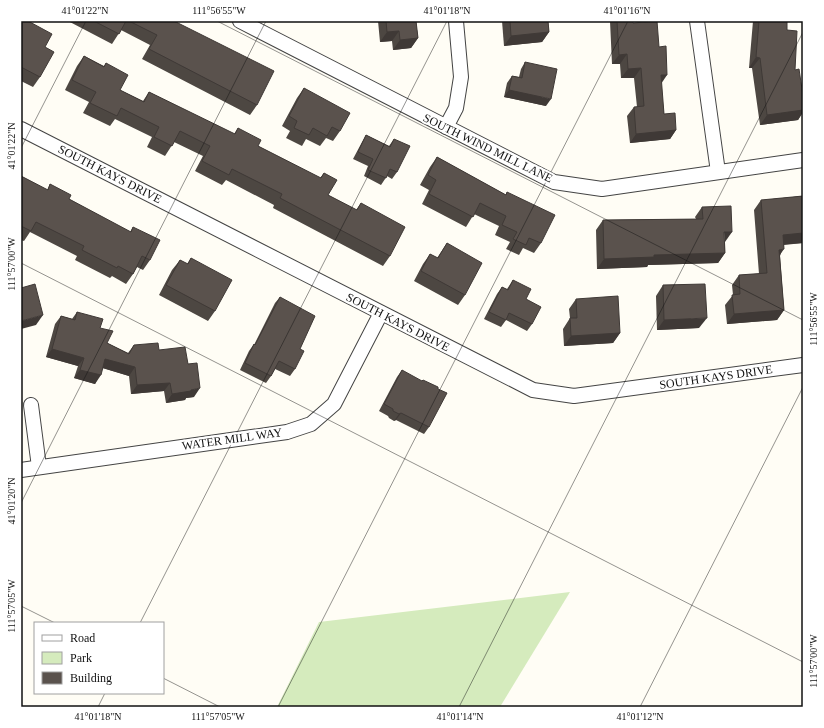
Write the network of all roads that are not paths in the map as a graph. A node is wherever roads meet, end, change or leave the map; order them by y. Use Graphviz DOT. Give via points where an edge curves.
graph roads {
  1 [pos="240,21"];
  2 [pos="456,21"];
  3 [pos="698,21"];
  4 [pos="446,127"];
  5 [pos="21,129"];
  6 [pos="803,160"];
  7 [pos="718,172"];
  8 [pos="381,313"];
  9 [pos="803,365"];
  10 [pos="31,405"];
  11 [pos="39,467"];
  12 [pos="21,470"];
  1 -- 4 [label="street, SOUTH WIND MILL LANE"];
  2 -- 4 [label="street" via="461,77 456,108"];
  3 -- 7 [label="street"];
  4 -- 7 [label="street, SOUTH WIND MILL LANE" via="554,182 602,189"];
  5 -- 8 [label="street, SOUTH KAYS DRIVE"];
  6 -- 7 [label="street, SOUTH WIND MILL LANE"];
  8 -- 9 [label="street, SOUTH KAYS DRIVE" via="533,390 574,396"];
  8 -- 11 [label="street, WATER MILL WAY" via="334,404 311,424 287,432"];
  10 -- 11 [label="street"];
  11 -- 12 [label="street, WATER MILL WAY"];
}
